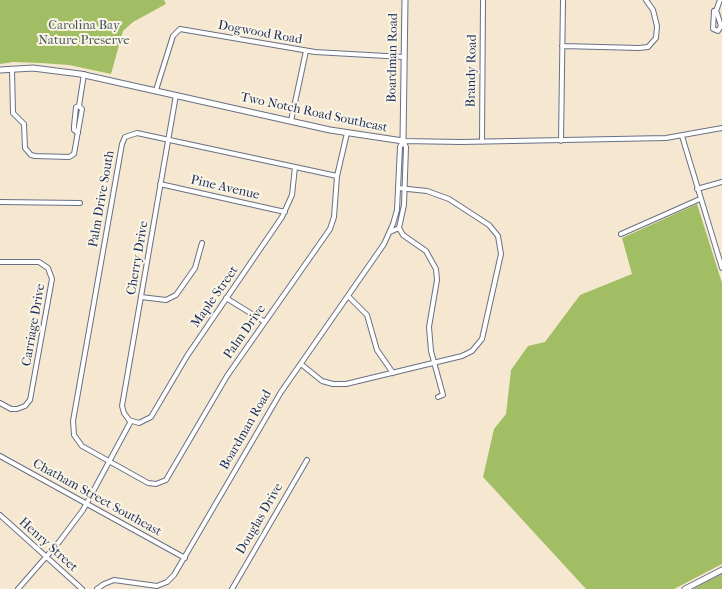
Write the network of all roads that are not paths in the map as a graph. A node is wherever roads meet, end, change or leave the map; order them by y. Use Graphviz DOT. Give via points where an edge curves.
graph roads {
  1 [pos="405,0"];
  2 [pos="483,0"];
  3 [pos="563,0"];
  4 [pos="646,0"];
  5 [pos="720,0"];
  6 [pos="716,11"];
  7 [pos="562,46"];
  8 [pos="306,51"];
  9 [pos="404,57"];
  10 [pos="12,68"];
  11 [pos="0,70"];
  12 [pos="84,74"];
  13 [pos="156,90"];
  14 [pos="176,95"];
  15 [pos="291,121"];
  16 [pos="722,128"];
  17 [pos="347,133"];
  18 [pos="682,136"];
  19 [pos="168,139"];
  20 [pos="403,141"];
  21 [pos="561,141"];
  22 [pos="482,142"];
  23 [pos="295,167"];
  24 [pos="337,176"];
  25 [pos="722,182"];
  26 [pos="160,184"];
  27 [pos="398,188"];
  28 [pos="405,189"];
  29 [pos="697,189"];
  30 [pos="700,199"];
  31 [pos="0,202"];
  32 [pos="80,203"];
  33 [pos="285,212"];
  34 [pos="399,228"];
  35 [pos="390,232"];
  36 [pos="621,234"];
  37 [pos="202,243"];
  38 [pos="0,262"];
  39 [pos="722,268"];
  40 [pos="348,296"];
  41 [pos="141,297"];
  42 [pos="226,298"];
  43 [pos="265,322"];
  44 [pos="434,363"];
  45 [pos="300,364"];
  46 [pos="393,373"];
  47 [pos="438,397"];
  48 [pos="0,403"];
  49 [pos="131,421"];
  50 [pos="0,456"];
  51 [pos="307,460"];
  52 [pos="110,461"];
  53 [pos="86,504"];
  54 [pos="0,515"];
  55 [pos="46,556"];
  56 [pos="185,558"];
  57 [pos="722,570"];
  58 [pos="18,589"];
  59 [pos="82,589"];
  60 [pos="97,589"];
  61 [pos="232,589"];
  62 [pos="685,589"];
  1 -- 9 [label="street, Boardman Road"];
  2 -- 22 [label="street, Brandy Road"];
  3 -- 7 [label="street"];
  4 -- 7 [label="street" via="653,10 657,26 656,38 648,47"];
  5 -- 6 [label="street"];
  7 -- 21 [label="street"];
  8 -- 9 [label="street, Dogwood Road"];
  8 -- 13 [label="street, Dogwood Road" via="180,30 173,36"];
  8 -- 15 [label="street"];
  9 -- 20 [label="street, Boardman Road"];
  10 -- 11 [label="street, Two Notch Road Southeast"];
  10 -- 12 [label="street, Two Notch Road Southeast" via="41,68"];
  10 -- 12 [label="street" via="12,110 16,118 24,124 25,148 31,155 72,156 82,109 79,106"];
  12 -- 13 [label="street, Two Notch Road Southeast"];
  13 -- 14 [label="street, Two Notch Road Southeast"];
  14 -- 15 [label="street, Two Notch Road Southeast"];
  14 -- 19 [label="street, Cherry Drive"];
  15 -- 17 [label="street, Two Notch Road Southeast"];
  16 -- 18 [label="street, Two Notch Road Southeast"];
  17 -- 20 [label="street, Two Notch Road Southeast"];
  17 -- 24 [label="street, Palm Drive"];
  18 -- 21 [label="street, Two Notch Road Southeast"];
  18 -- 29 [label="street"];
  19 -- 23 [label="street, Palm Drive South"];
  19 -- 26 [label="street, Cherry Drive"];
  19 -- 52 [label="street, Palm Drive South" via="134,133 127,136 122,144 73,425 74,435 79,444"];
  20 -- 22 [label="street, Two Notch Road Southeast"];
  20 -- 27 [label="street, Boardman Road" via="400,147"];
  20 -- 28 [label="street, Boardman Road" via="406,147"];
  21 -- 22 [label="street, Two Notch Road Southeast"];
  23 -- 24 [label="street, Palm Drive South"];
  23 -- 33 [label="street, Maple Street" via="293,188"];
  24 -- 43 [label="street, Palm Drive" via="334,217 330,229"];
  25 -- 29 [label="street"];
  26 -- 33 [label="street, Pine Avenue"];
  26 -- 41 [label="street, Cherry Drive"];
  27 -- 28 [label="street"];
  27 -- 35 [label="street, Boardman Road" via="397,210"];
  28 -- 34 [label="street, Boardman Road"];
  28 -- 44 [label="street" via="433,193 454,202 491,227 498,236 501,247 480,342 465,355"];
  29 -- 30 [label="street"];
  30 -- 36 [label="street"];
  30 -- 39 [label="street"];
  31 -- 32 [label="street"];
  33 -- 42 [label="street, Maple Street"];
  34 -- 35 [label="street"];
  34 -- 44 [label="street" via="403,235 426,251 436,269 437,280 429,327"];
  35 -- 40 [label="street, Boardman Road"];
  37 -- 41 [label="street" via="197,264 176,295 166,300"];
  38 -- 48 [label="street, Carriage Drive" via="39,262 48,268 52,279 30,400 25,406 17,409"];
  40 -- 45 [label="street, Boardman Road"];
  40 -- 46 [label="street" via="367,315 377,350"];
  41 -- 49 [label="street, Cherry Drive" via="122,406 125,416"];
  42 -- 43 [label="street"];
  42 -- 49 [label="street, Maple Street" via="187,356 151,417 142,422"];
  43 -- 52 [label="street, Palm Drive" via="227,376 166,480 159,484 151,484"];
  44 -- 46 [label="street"];
  44 -- 47 [label="street" via="443,395"];
  45 -- 46 [label="street" via="315,377 333,384 346,384"];
  45 -- 56 [label="street, Boardman Road" via="262,424"];
  49 -- 52 [label="street"];
  50 -- 53 [label="street, Chatham Street Southeast"];
  51 -- 61 [label="street, Douglas Drive"];
  52 -- 53 [label="street"];
  53 -- 55 [label="street"];
  53 -- 56 [label="street, Chatham Street Southeast"];
  54 -- 55 [label="street, Henry Street"];
  55 -- 58 [label="street"];
  55 -- 59 [label="street, Henry Street"];
  56 -- 60 [label="street, Boardman Road" via="172,577 160,585 150,586 114,580"];
  57 -- 62 [label="street"];
}
